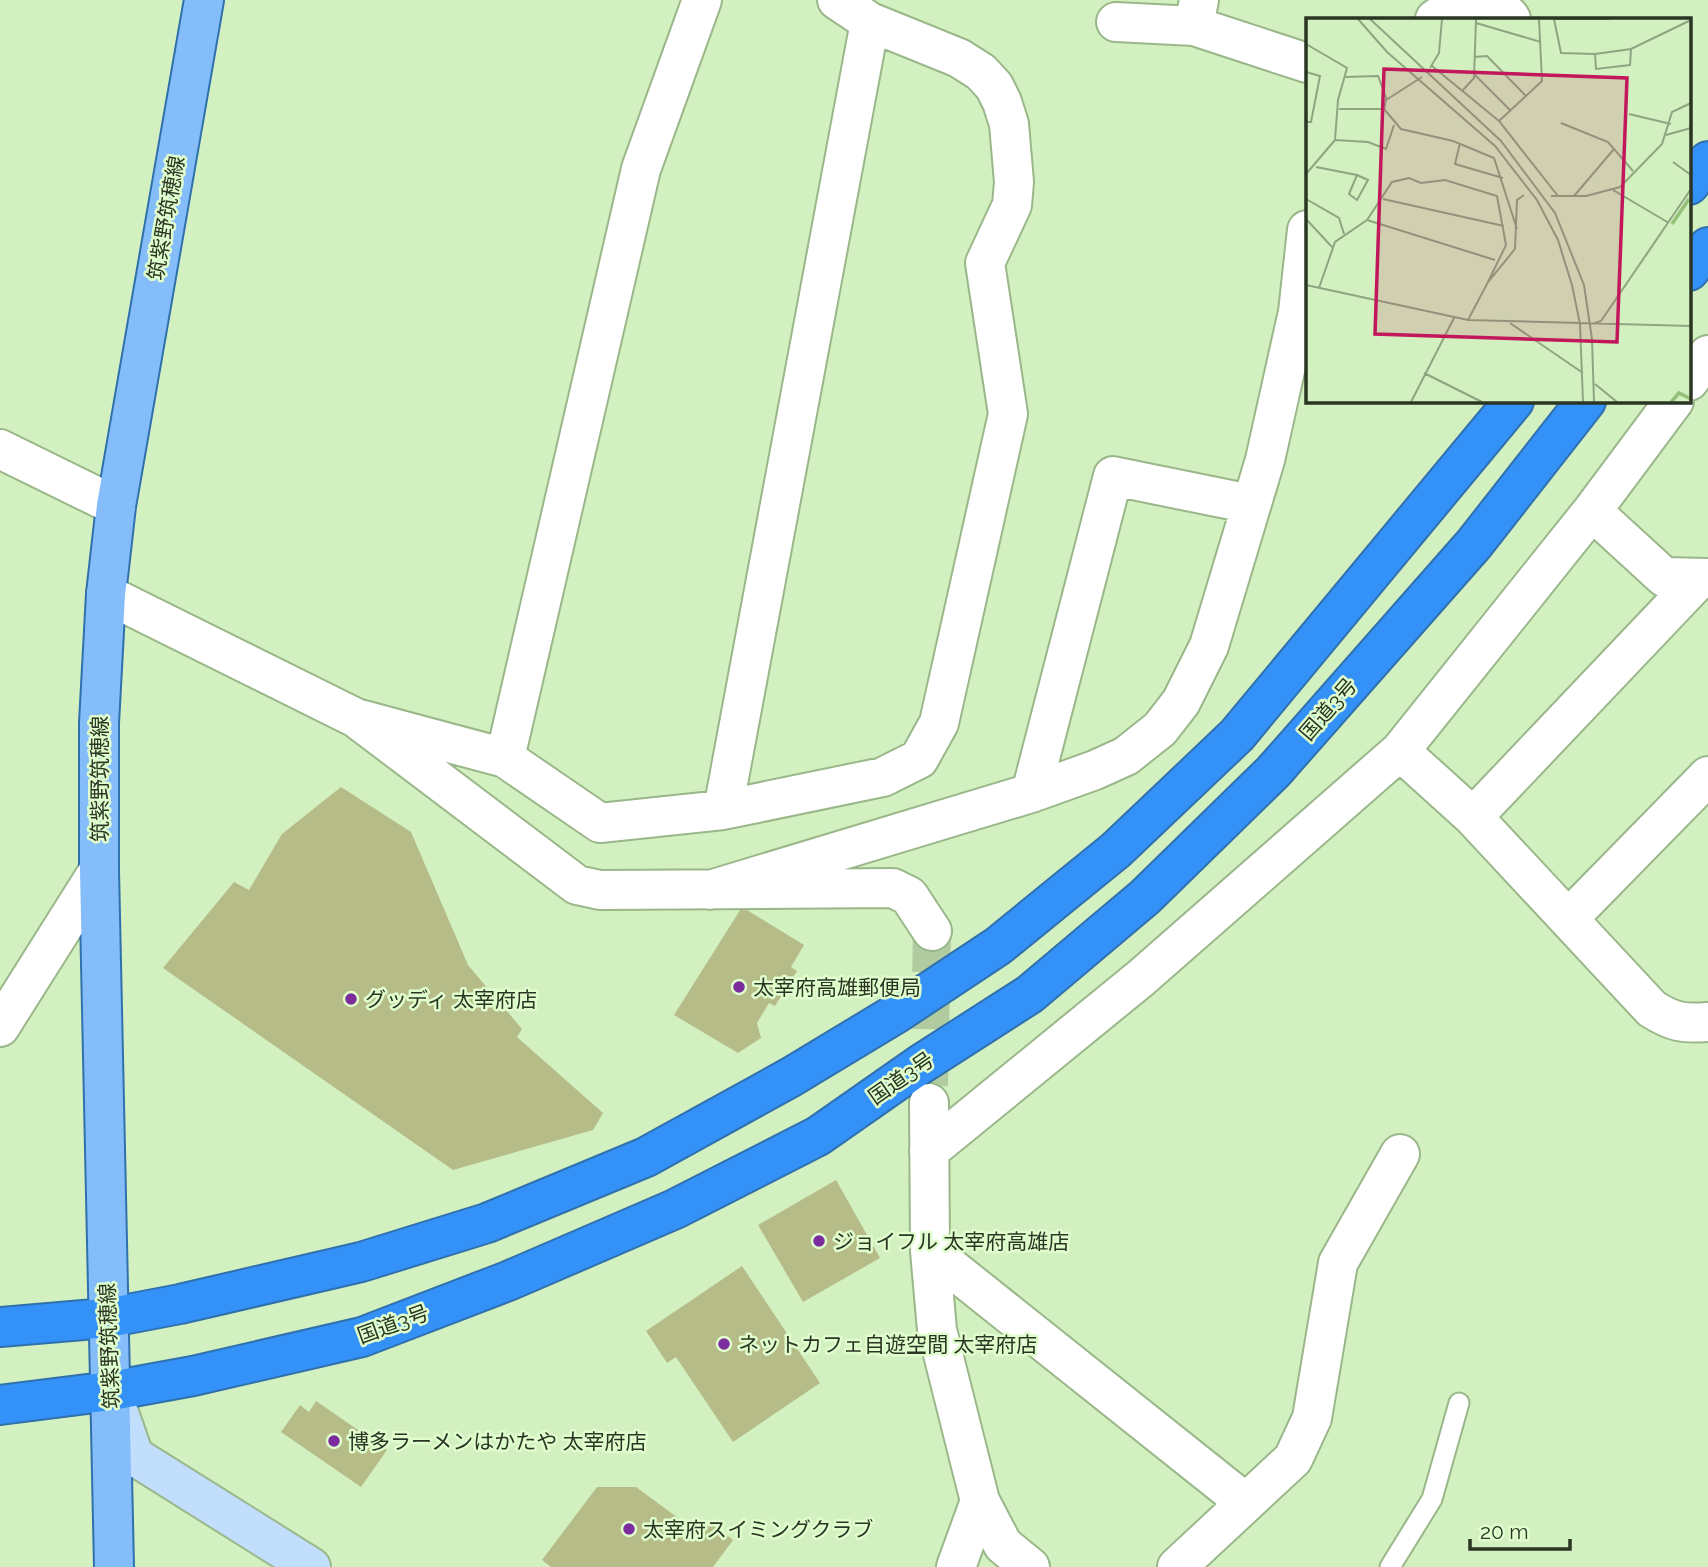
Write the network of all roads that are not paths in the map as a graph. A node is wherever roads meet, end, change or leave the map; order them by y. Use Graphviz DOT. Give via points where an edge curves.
graph roads {
  1 [pos="204,0"];
  2 [pos="702,0"];
  3 [pos="837,0"];
  4 [pos="1528,0"];
  5 [pos="1449,8"];
  6 [pos="1197,13"];
  7 [pos="1511,18"];
  8 [pos="1513,18"];
  9 [pos="870,22"];
  10 [pos="1116,22"];
  11 [pos="1306,63"];
  12 [pos="1708,161"];
  13 [pos="1690,184"];
  14 [pos="1306,239"];
  15 [pos="1708,355"];
  16 [pos="1690,380"];
  17 [pos="1513,402"];
  18 [pos="1585,402"];
  19 [pos="1673,402"];
  20 [pos="0,449"];
  21 [pos="1251,504"];
  22 [pos="116,506"];
  23 [pos="1592,511"];
  24 [pos="1704,578"];
  25 [pos="106,594"];
  26 [pos="356,718"];
  27 [pos="1400,751"];
  28 [pos="505,758"];
  29 [pos="1708,776"];
  30 [pos="1031,793"];
  31 [pos="723,810"];
  32 [pos="1473,817"];
  33 [pos="99,870"];
  34 [pos="710,890"];
  35 [pos="1568,919"];
  36 [pos="932,931"];
  37 [pos="1708,1022"];
  38 [pos="0,1027"];
  39 [pos="929,1102"];
  40 [pos="929,1151"];
  41 [pos="1400,1154"];
  42 [pos="930,1251"];
  43 [pos="107,1318"];
  44 [pos="0,1327"];
  45 [pos="111,1391"];
  46 [pos="1459,1403"];
  47 [pos="0,1405"];
  48 [pos="979,1501"];
  49 [pos="1246,1503"];
  50 [pos="114,1567"];
  51 [pos="311,1567"];
  52 [pos="956,1567"];
  53 [pos="1030,1567"];
  54 [pos="1177,1567"];
  55 [pos="1390,1567"];
  1 -- 22 [label="main road, 筑紫野筑穂線"];
  2 -- 28 [label="street" via="641,169"];
  3 -- 9 [label="street"];
  4 -- 8 [label="street"];
  5 -- 7 [label="street"];
  6 -- 10 [label="street"];
  6 -- 11 [label="street"];
  9 -- 31 [label="street"];
  9 -- 31 [label="street" via="959,58 981,72 1002,102 1012,152 1012,205 985,264 1008,414 939,723 919,759 883,778"];
  12 -- 13 [label="highway"];
  14 -- 21 [label="street" via="1298,312"];
  15 -- 16 [label="street"];
  17 -- 43 [label="highway" via="1237,734 1116,850 998,946 897,1013 646,1157 487,1223 361,1262"];
  18 -- 45 [label="highway, 国道3号" via="1474,544 1273,772 1145,897 1030,993 818,1136 675,1209 508,1282 362,1337"];
  19 -- 23 [label="street"];
  20 -- 22 [label="street"];
  21 -- 30 [label="street" via="1209,646 1181,702 1160,729 1126,755"];
  21 -- 30 [label="street" via="1113,476"];
  22 -- 25 [label="main road, 筑紫野筑穂線"];
  23 -- 24 [label="street" via="1658,573 1672,579"];
  23 -- 27 [label="street"];
  24 -- 32 [label="street"];
  25 -- 26 [label="street"];
  25 -- 33 [label="main road, 筑紫野筑穂線" via="99,723"];
  26 -- 28 [label="street"];
  26 -- 34 [label="street" via="578,885 600,890"];
  27 -- 32 [label="street"];
  27 -- 40 [label="street" via="1141,978"];
  28 -- 31 [label="street" via="600,822"];
  29 -- 35 [label="street"];
  30 -- 34 [label="street"];
  32 -- 35 [label="street"];
  33 -- 38 [label="street"];
  33 -- 43 [label="main road, 筑紫野筑穂線"];
  34 -- 36 [label="street" via="893,888 909,896"];
  35 -- 37 [label="street" via="1652,1009 1670,1020"];
  39 -- 40 [label="street"];
  40 -- 42 [label="street"];
  41 -- 49 [label="street" via="1338,1263 1312,1418 1293,1459"];
  42 -- 48 [label="street" via="937,1330"];
  42 -- 49 [label="street"];
  43 -- 44 [label="highway"];
  43 -- 45 [label="main road, 筑紫野筑穂線"];
  45 -- 47 [label="highway, 国道3号"];
  45 -- 50 [label="main road, 筑紫野筑穂線"];
  45 -- 51 [label="street" via="134,1456"];
  46 -- 55 [label="lane" via="1432,1499"];
  48 -- 52 [label="street"];
  48 -- 53 [label="street" via="1003,1545"];
  49 -- 54 [label="street"];
}
